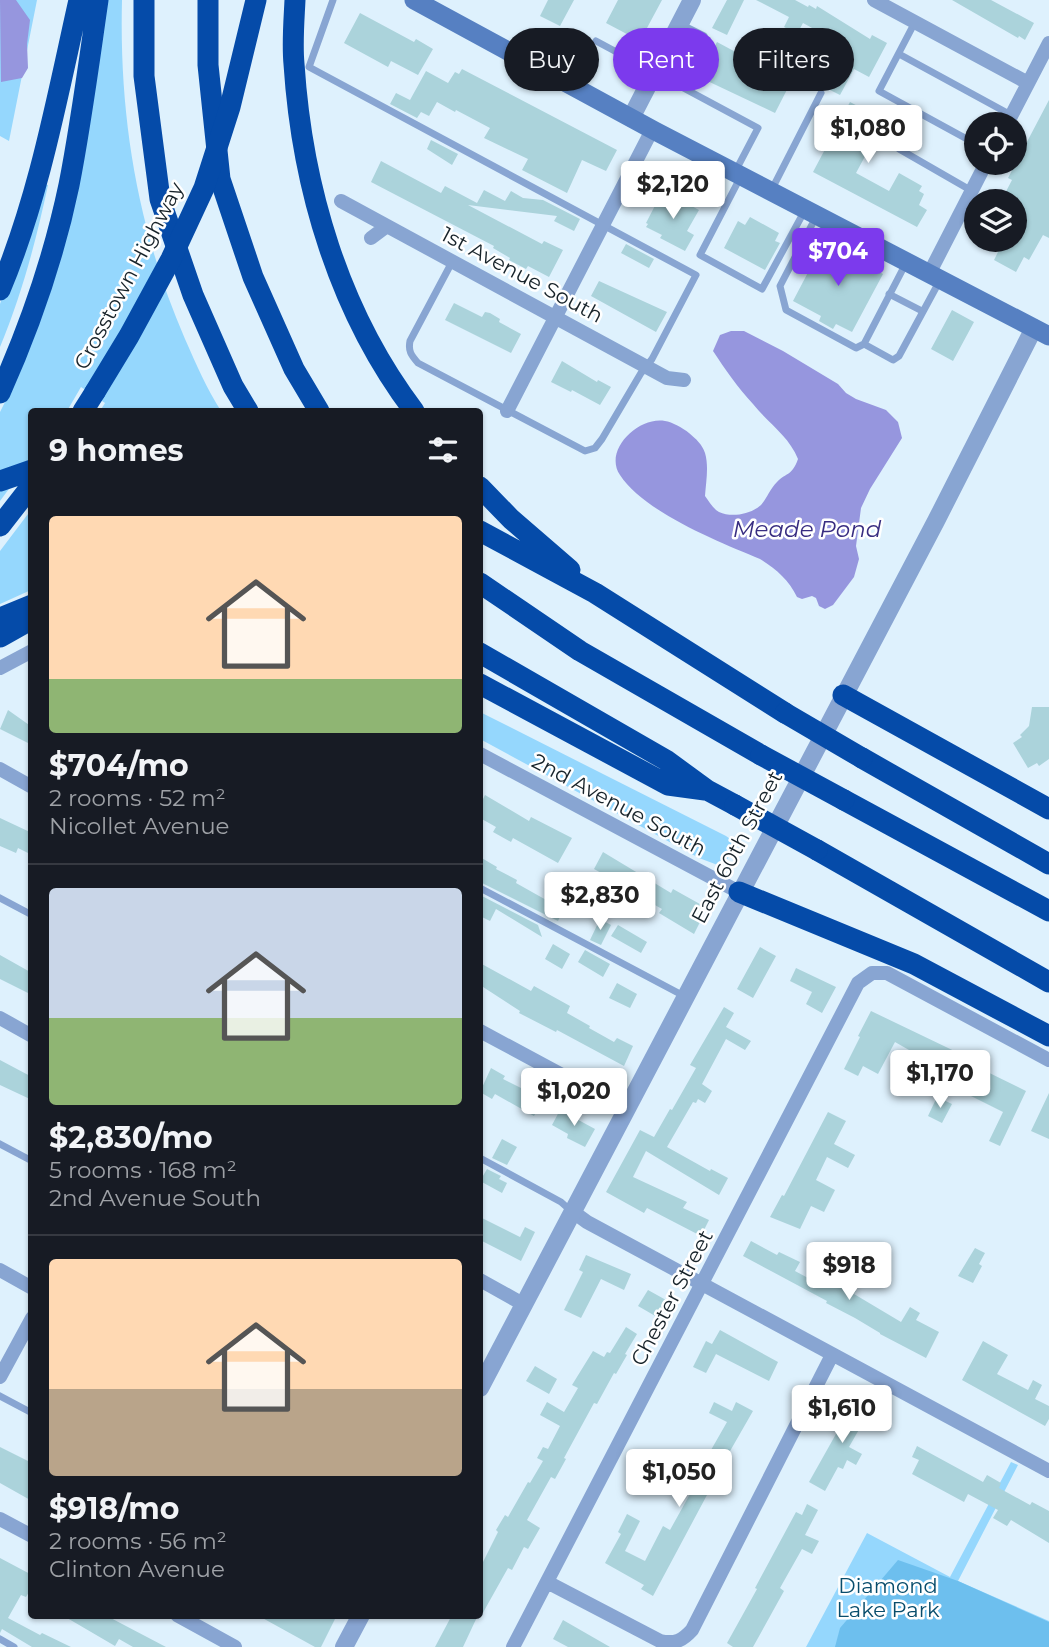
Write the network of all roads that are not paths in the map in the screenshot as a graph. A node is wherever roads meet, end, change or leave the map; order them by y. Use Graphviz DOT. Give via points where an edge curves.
graph roads {
  1 [pos="79,0"];
  2 [pos="98,0"];
  3 [pos="144,0"];
  4 [pos="208,0"];
  5 [pos="256,0"];
  6 [pos="295,0"];
  7 [pos="333,0"];
  8 [pos="414,0"];
  9 [pos="692,0"];
  10 [pos="874,0"];
  11 [pos="915,22"];
  12 [pos="680,24"];
  13 [pos="678,28"];
  14 [pos="688,28"];
  15 [pos="1049,43"];
  16 [pos="898,54"];
  17 [pos="1028,83"];
  18 [pos="644,91"];
  19 [pos="688,91"];
  20 [pos="821,93"];
  21 [pos="996,112"];
  22 [pos="1013,112"];
  23 [pos="631,118"];
  24 [pos="652,130"];
  25 [pos="964,137"];
  26 [pos="898,149"];
  27 [pos="738,174"];
  28 [pos="968,189"];
  29 [pos="771,191"];
  30 [pos="341,201"];
  31 [pos="964,207"];
  32 [pos="811,212"];
  33 [pos="603,225"];
  34 [pos="387,226"];
  35 [pos="371,238"];
  36 [pos="452,261"];
  37 [pos="906,262"];
  38 [pos="934,276"];
  39 [pos="0,290"];
  40 [pos="890,294"];
  41 [pos="922,311"];
  42 [pos="555,317"];
  43 [pos="1042,332"];
  44 [pos="864,344"];
  45 [pos="646,366"];
  46 [pos="684,380"];
  47 [pos="0,393"];
  48 [pos="85,408"];
  49 [pos="246,408"];
  50 [pos="317,408"];
  51 [pos="412,408"];
  52 [pos="507,411"];
  53 [pos="28,471"];
  54 [pos="0,481"];
  55 [pos="28,490"];
  56 [pos="483,490"];
  57 [pos="0,526"];
  58 [pos="487,536"];
  59 [pos="483,585"];
  60 [pos="595,593"];
  61 [pos="28,607"];
  62 [pos="0,618"];
  63 [pos="28,621"];
  64 [pos="0,637"];
  65 [pos="28,653"];
  66 [pos="483,655"];
  67 [pos="0,668"];
  68 [pos="483,686"];
  69 [pos="843,695"];
  70 [pos="483,756"];
  71 [pos="0,769"];
  72 [pos="28,785"];
  73 [pos="707,790"];
  74 [pos="1049,810"];
  75 [pos="1049,864"];
  76 [pos="483,890"];
  77 [pos="739,892"];
  78 [pos="0,898"];
  79 [pos="1049,911"];
  80 [pos="28,913"];
  81 [pos="1049,982"];
  82 [pos="684,996"];
  83 [pos="0,1018"];
  84 [pos="483,1033"];
  85 [pos="28,1034"];
  86 [pos="1049,1036"];
  87 [pos="1049,1060"];
  88 [pos="625,1109"];
  89 [pos="0,1144"];
  90 [pos="28,1159"];
  91 [pos="483,1160"];
  92 [pos="572,1211"];
  93 [pos="0,1270"];
  94 [pos="483,1282"];
  95 [pos="703,1283"];
  96 [pos="28,1286"];
  97 [pos="523,1304"];
  98 [pos="28,1325"];
  99 [pos="832,1355"];
  100 [pos="0,1377"];
  101 [pos="483,1382"];
  102 [pos="0,1396"];
  103 [pos="28,1411"];
  104 [pos="1049,1471"];
  105 [pos="0,1519"];
  106 [pos="28,1534"];
  107 [pos="547,1582"];
  108 [pos="184,1619"];
  109 [pos="358,1619"];
  110 [pos="0,1639"];
  111 [pos="14,1647"];
  112 [pos="235,1647"];
  113 [pos="344,1647"];
  114 [pos="513,1647"];
  1 -- 39 [label="highway" via="45,153"];
  2 -- 47 [label="highway" via="69,185 52,256"];
  3 -- 49 [label="highway" via="144,76 160,199 193,295"];
  4 -- 50 [label="highway" via="208,65 220,178 253,277 294,369"];
  5 -- 48 [label="highway, Crosstown Highway, bridge" via="204,188 171,259"];
  6 -- 51 [label="highway" via="293,61 298,109 325,239 363,329"];
  7 -- 33 [label="lane" via="309,66"];
  8 -- 23 [label="main road"];
  9 -- 12 [label="street"];
  10 -- 11 [label="street"];
  11 -- 16 [label="lane"];
  11 -- 17 [label="street"];
  12 -- 13 [label="street"];
  12 -- 14 [label="lane"];
  15 -- 17 [label="street"];
  16 -- 21 [label="lane"];
  16 -- 25 [label="lane" via="879,91"];
  17 -- 22 [label="street"];
  18 -- 23 [label="street"];
  19 -- 27 [label="lane" via="758,128"];
  20 -- 29 [label="lane"];
  23 -- 24 [label="main road"];
  24 -- 27 [label="main road"];
  24 -- 33 [label="street"];
  26 -- 28 [label="lane"];
  27 -- 29 [label="main road"];
  27 -- 32 [label="lane" via="700,255 762,289"];
  29 -- 32 [label="main road"];
  30 -- 34 [label="street, 1st Avenue South"];
  31 -- 38 [label="street"];
  32 -- 37 [label="main road"];
  32 -- 44 [label="lane" via="780,286 786,310 856,348"];
  33 -- 42 [label="street"];
  33 -- 45 [label="lane" via="696,275"];
  34 -- 35 [label="street"];
  34 -- 36 [label="street, 1st Avenue South"];
  36 -- 42 [label="street, 1st Avenue South"];
  36 -- 52 [label="lane" via="409,349 418,363"];
  37 -- 38 [label="main road"];
  37 -- 40 [label="lane"];
  38 -- 41 [label="lane"];
  38 -- 43 [label="main road"];
  40 -- 41 [label="lane"];
  40 -- 44 [label="lane"];
  41 -- 44 [label="lane" via="893,360"];
  42 -- 45 [label="street, 1st Avenue South"];
  42 -- 52 [label="street"];
  43 -- 69 [label="street, East 60th Street"];
  45 -- 46 [label="street, 1st Avenue South" via="667,378"];
  45 -- 52 [label="lane" via="595,448 585,451"];
  53 -- 54 [label="highway"];
  55 -- 57 [label="highway"];
  56 -- 60 [label="highway"];
  58 -- 60 [label="highway"];
  59 -- 79 [label="highway, bridge" via="580,651"];
  60 -- 75 [label="highway, bridge" via="785,713"];
  61 -- 62 [label="highway"];
  63 -- 64 [label="highway"];
  65 -- 67 [label="street"];
  66 -- 73 [label="highway" via="666,760"];
  68 -- 73 [label="highway" via="668,785"];
  69 -- 74 [label="highway"];
  69 -- 77 [label="street, East 60th Street"];
  70 -- 77 [label="street, 2nd Avenue South"];
  71 -- 72 [label="street"];
  73 -- 81 [label="highway, bridge"];
  76 -- 82 [label="lane"];
  77 -- 82 [label="street, East 60th Street"];
  77 -- 86 [label="highway" via="914,964"];
  78 -- 80 [label="lane"];
  82 -- 88 [label="street, East 60th Street"];
  83 -- 85 [label="street"];
  84 -- 88 [label="street"];
  87 -- 95 [label="street, Chester Street" via="887,973 872,973 858,983"];
  88 -- 92 [label="street, East 60th Street"];
  89 -- 90 [label="lane"];
  91 -- 92 [label="lane"];
  92 -- 95 [label="street"];
  92 -- 97 [label="street, East 60th Street"];
  93 -- 96 [label="street"];
  94 -- 97 [label="street"];
  95 -- 99 [label="street"];
  95 -- 107 [label="street, Chester Street"];
  97 -- 101 [label="street, East 60th Street"];
  98 -- 100 [label="street"];
  99 -- 104 [label="street"];
  99 -- 107 [label="street" via="684,1640 660,1641"];
  102 -- 103 [label="lane"];
  105 -- 106 [label="street"];
  107 -- 114 [label="street, Chester Street"];
  108 -- 112 [label="street"];
  109 -- 113 [label="street"];
  110 -- 111 [label="lane"];
}
